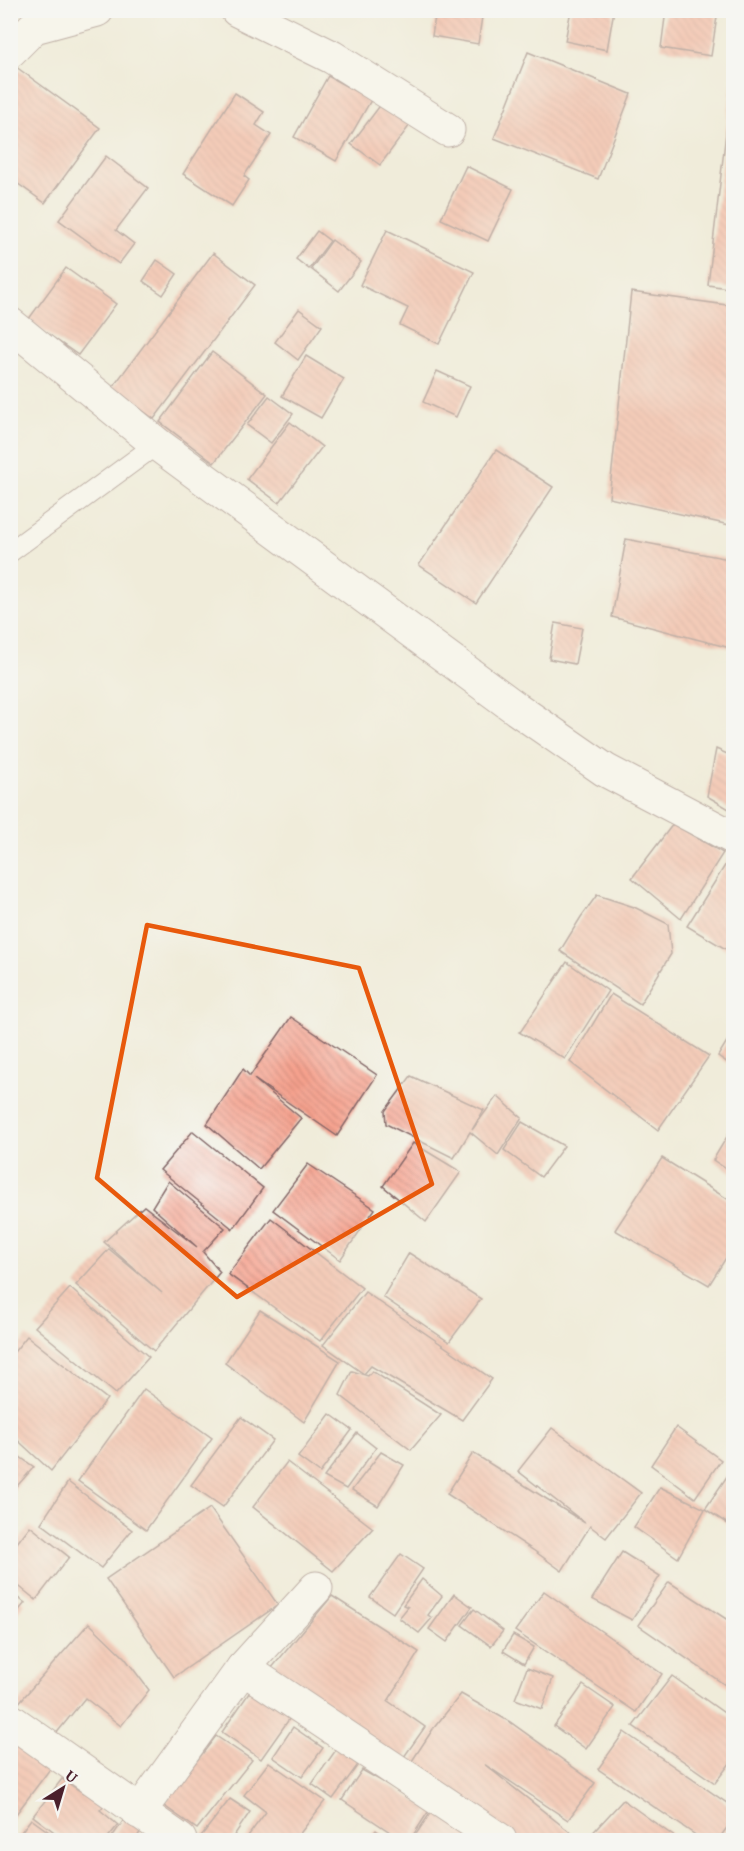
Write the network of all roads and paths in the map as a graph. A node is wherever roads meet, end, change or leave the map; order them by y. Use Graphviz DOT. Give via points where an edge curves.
graph roads {
  1 [pos="97,10"];
  2 [pos="237,10"];
  3 [pos="10,51"];
  4 [pos="448,130"];
  5 [pos="10,324"];
  6 [pos="157,444"];
  7 [pos="10,552"];
  8 [pos="734,837"];
  9 [pos="316,1588"];
  10 [pos="243,1668"];
  11 [pos="10,1720"];
  12 [pos="139,1812"];
  13 [pos="180,1840"];
  14 [pos="500,1840"];
  1 -- 3 [label="street" via="34,27"];
  2 -- 4 [label="street" via="332,57"];
  5 -- 6 [label="street"];
  6 -- 7 [label="lane"];
  6 -- 8 [label="street" via="605,770"];
  9 -- 10 [label="street"];
  10 -- 12 [label="street"];
  10 -- 14 [label="street"];
  11 -- 12 [label="street"];
  12 -- 13 [label="street"];
}
